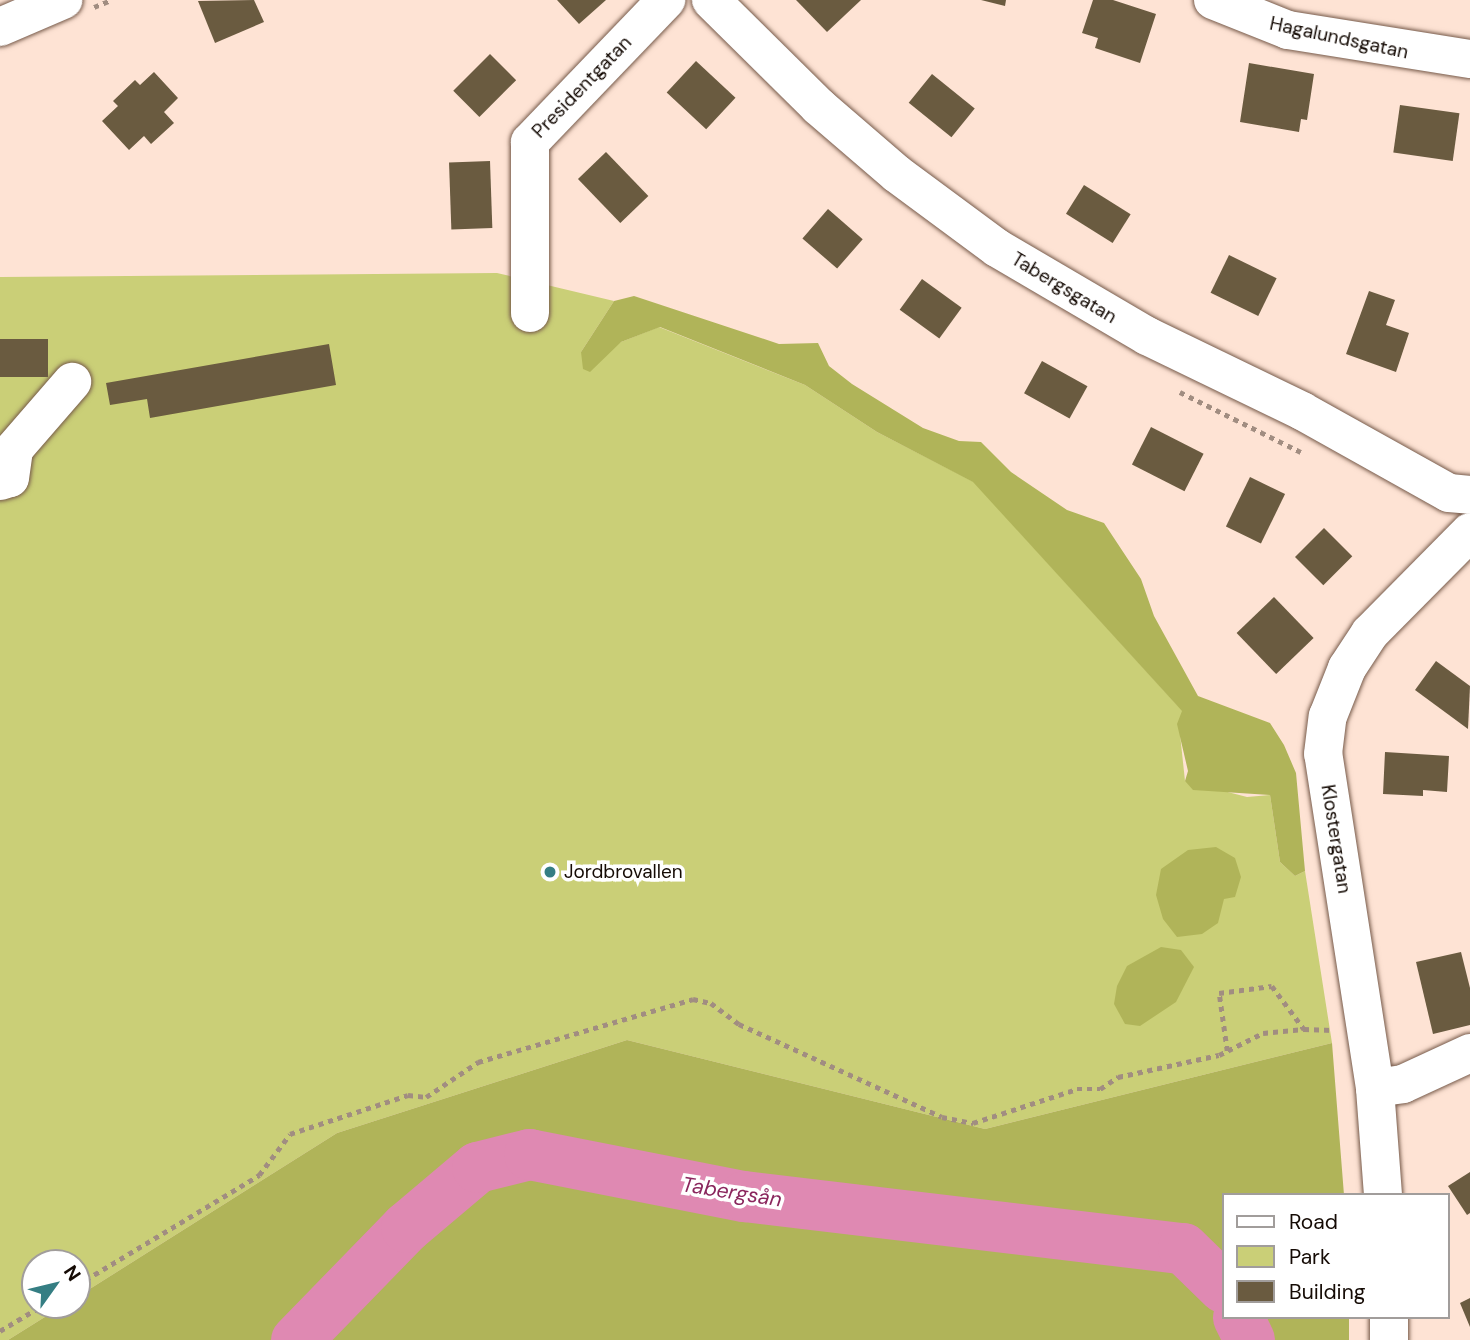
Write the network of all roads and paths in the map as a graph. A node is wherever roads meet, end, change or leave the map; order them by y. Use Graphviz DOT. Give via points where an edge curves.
graph roads {
  1 [pos="63,0"];
  2 [pos="666,0"];
  3 [pos="711,0"];
  4 [pos="1213,0"];
  5 [pos="0,27"];
  6 [pos="1470,59"];
  7 [pos="530,313"];
  8 [pos="72,382"];
  9 [pos="0,481"];
  10 [pos="1470,495"];
  11 [pos="1470,532"];
  12 [pos="1338,1029"];
  13 [pos="1304,1030"];
  14 [pos="1227,1051"];
  15 [pos="1470,1053"];
  16 [pos="1376,1088"];
  17 [pos="1384,1193"];
  18 [pos="91,1277"];
  19 [pos="21,1318"];
  20 [pos="1389,1319"];
  21 [pos="0,1331"];
  22 [pos="1389,1340"];
  1 -- 5 [label="street"];
  2 -- 7 [label="street, Presidentgatan" via="530,142"];
  3 -- 10 [label="street, Tabergsgatan" via="867,149 997,248 1147,336 1301,411 1449,492"];
  4 -- 6 [label="street, Hagalundsgatan" via="1288,30"];
  8 -- 9 [label="street" via="14,449 10,478"];
  11 -- 16 [label="street, Klostergatan" via="1370,633 1347,668 1328,716 1323,754"];
  12 -- 13 [label="path"];
  13 -- 14 [label="path" via="1263,1033"];
  13 -- 14 [label="path" via="1272,986 1219,993"];
  14 -- 18 [label="path" via="1184,1066 1118,1077 1100,1089 1077,1089 973,1122 942,1117 739,1024 711,1003 693,999 478,1062 426,1097 408,1095 290,1134 259,1175"];
  15 -- 16 [label="street" via="1404,1084"];
  16 -- 17 [label="street, Klostergatan"];
  19 -- 21 [label="path"];
  20 -- 22 [label="street"];
}
